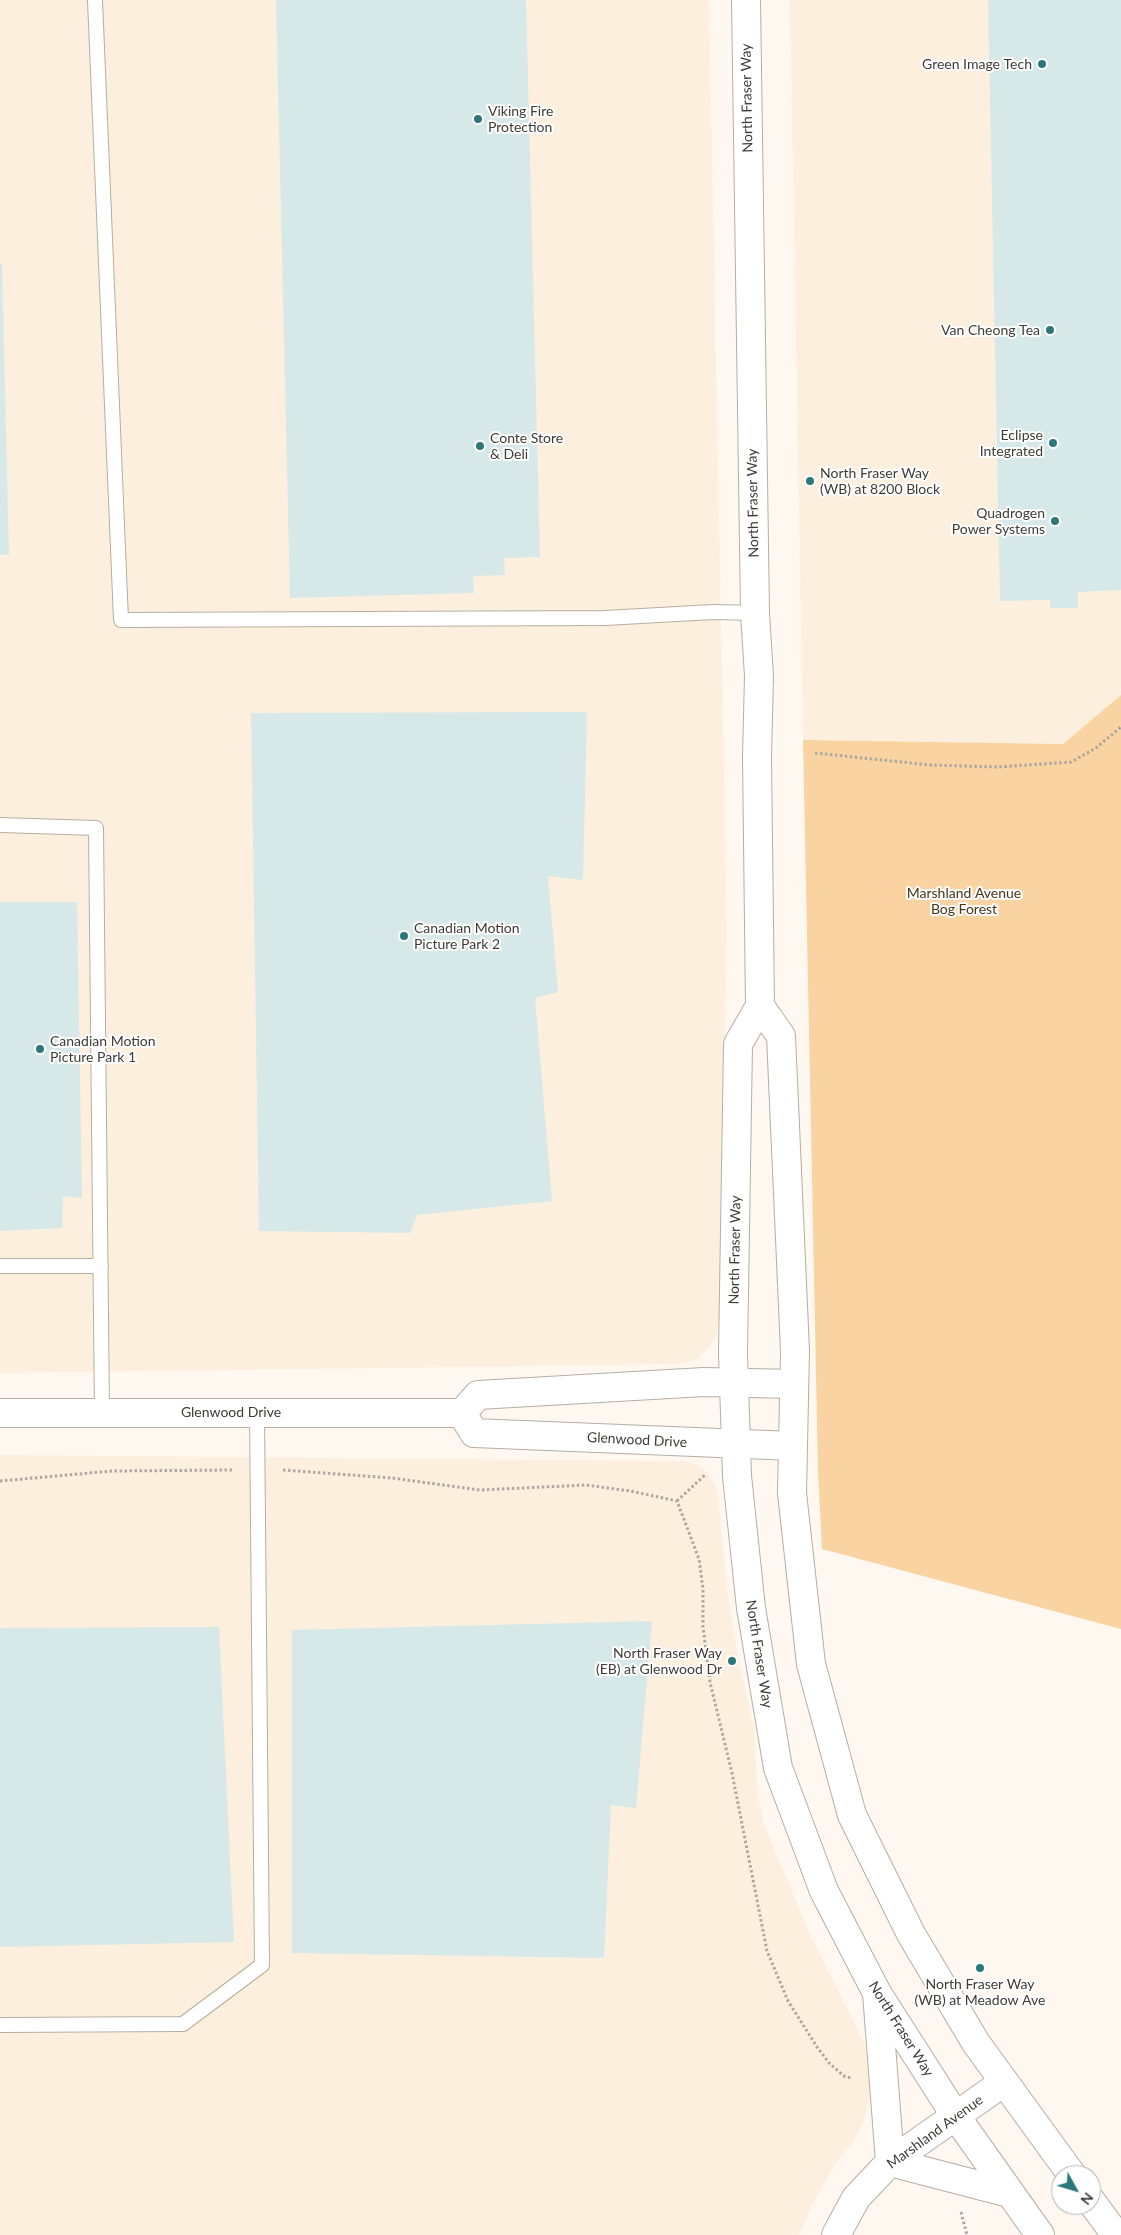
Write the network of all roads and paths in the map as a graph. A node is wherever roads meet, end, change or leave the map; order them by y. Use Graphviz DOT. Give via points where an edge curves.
graph roads {
  1 [pos="95,0"];
  2 [pos="746,0"];
  3 [pos="755,613"];
  4 [pos="1121,727"];
  5 [pos="815,753"];
  6 [pos="0,825"];
  7 [pos="760,1006"];
  8 [pos="0,1266"];
  9 [pos="100,1266"];
  10 [pos="734,1383"];
  11 [pos="794,1384"];
  12 [pos="256,1412"];
  13 [pos="0,1413"];
  14 [pos="102,1413"];
  15 [pos="462,1413"];
  16 [pos="736,1445"];
  17 [pos="793,1446"];
  18 [pos="257,1470"];
  19 [pos="708,1473"];
  20 [pos="0,1481"];
  21 [pos="677,1501"];
  22 [pos="877,1993"];
  23 [pos="0,2025"];
  24 [pos="858,2081"];
  25 [pos="1004,2082"];
  26 [pos="955,2115"];
  27 [pos="890,2162"];
  28 [pos="1065,2165"];
  29 [pos="1009,2193"];
  30 [pos="1101,2215"];
  31 [pos="836,2235"];
  32 [pos="1040,2235"];
  33 [pos="1116,2235"];
  1 -- 3 [label="lane" via="121,620 605,618"];
  2 -- 3 [label="street, North Fraser Way"];
  3 -- 7 [label="street, North Fraser Way" via="759,676"];
  4 -- 5 [label="path" via="1096,748 1071,762 998,767 930,765"];
  6 -- 9 [label="lane" via="96,828"];
  7 -- 10 [label="street, North Fraser Way" via="738,1044"];
  7 -- 11 [label="street" via="781,1036"];
  8 -- 9 [label="lane"];
  9 -- 14 [label="lane"];
  10 -- 11 [label="street"];
  10 -- 15 [label="street" via="478,1395"];
  10 -- 16 [label="street, North Fraser Way"];
  11 -- 17 [label="street"];
  12 -- 14 [label="street, Glenwood Drive"];
  12 -- 15 [label="street, Glenwood Drive"];
  12 -- 18 [label="lane"];
  13 -- 14 [label="street, Glenwood Drive"];
  15 -- 16 [label="street, Glenwood Drive" via="474,1433"];
  16 -- 17 [label="street, Glenwood Drive"];
  16 -- 22 [label="street, North Fraser Way" via="736,1476 751,1608 778,1768 824,1891"];
  17 -- 25 [label="street" via="792,1493 810,1664 852,1815 912,1934 976,2043"];
  18 -- 20 [label="path" via="112,1471"];
  18 -- 21 [label="path" via="300,1470 392,1478 480,1490 586,1485 630,1490"];
  18 -- 23 [label="lane" via="262,1965 183,2024"];
  19 -- 21 [label="path"];
  21 -- 24 [label="path" via="699,1560 710,1682 732,1773 766,1951 788,2001 817,2047 844,2076"];
  22 -- 26 [label="street, North Fraser Way"];
  22 -- 27 [label="street"];
  25 -- 26 [label="street, Marshland Avenue"];
  25 -- 28 [label="street"];
  26 -- 27 [label="street, Marshland Avenue"];
  26 -- 29 [label="street, North Fraser Way"];
  27 -- 29 [label="street"];
  27 -- 31 [label="street, Marshland Avenue" via="856,2198"];
  29 -- 32 [label="street, North Fraser Way"];
  30 -- 33 [label="street"];
}
